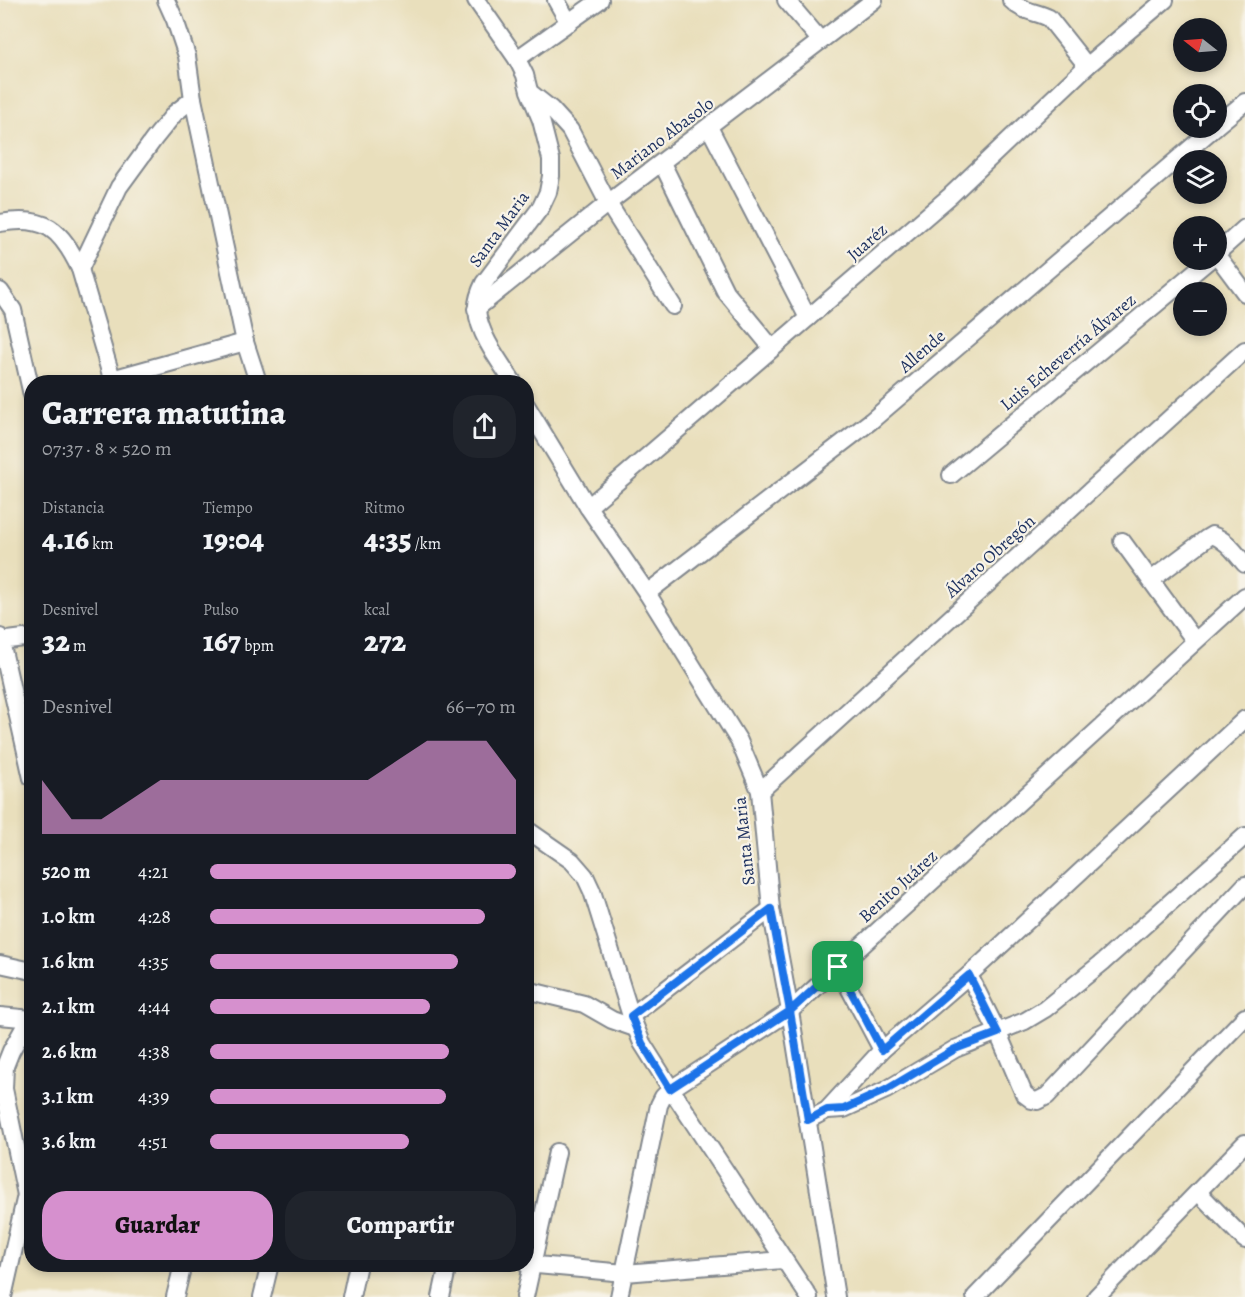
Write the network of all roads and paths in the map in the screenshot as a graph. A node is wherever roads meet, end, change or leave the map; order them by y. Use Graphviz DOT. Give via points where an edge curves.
graph roads {
  1 [pos="166,0"];
  2 [pos="476,0"];
  3 [pos="556,0"];
  4 [pos="600,0"];
  5 [pos="786,0"];
  6 [pos="874,0"];
  7 [pos="1011,0"];
  8 [pos="1165,0"];
  9 [pos="569,23"];
  10 [pos="821,41"];
  11 [pos="518,59"];
  12 [pos="1087,66"];
  13 [pos="529,91"];
  14 [pos="193,99"];
  15 [pos="1245,102"];
  16 [pos="1227,117"];
  17 [pos="709,128"];
  18 [pos="1202,138"];
  19 [pos="662,163"];
  20 [pos="608,203"];
  21 [pos="2,220"];
  22 [pos="1245,228"];
  23 [pos="1227,244"];
  24 [pos="80,268"];
  25 [pos="1227,268"];
  26 [pos="1197,270"];
  27 [pos="0,291"];
  28 [pos="1245,292"];
  29 [pos="673,306"];
  30 [pos="476,309"];
  31 [pos="808,318"];
  32 [pos="8,321"];
  33 [pos="245,342"];
  34 [pos="772,348"];
  35 [pos="1245,350"];
  36 [pos="26,375"];
  37 [pos="110,375"];
  38 [pos="132,375"];
  39 [pos="256,375"];
  40 [pos="509,375"];
  41 [pos="534,418"];
  42 [pos="951,475"];
  43 [pos="588,507"];
  44 [pos="1122,541"];
  45 [pos="1245,564"];
  46 [pos="1151,580"];
  47 [pos="647,593"];
  48 [pos="1241,606"];
  49 [pos="24,638"];
  50 [pos="0,640"];
  51 [pos="1195,641"];
  52 [pos="1245,719"];
  53 [pos="24,744"];
  54 [pos="760,792"];
  55 [pos="534,835"];
  56 [pos="1245,836"];
  57 [pos="1245,885"];
  58 [pos="771,909"];
  59 [pos="0,964"];
  60 [pos="838,967"];
  61 [pos="24,969"];
  62 [pos="969,975"];
  63 [pos="535,992"];
  64 [pos="790,1011"];
  65 [pos="0,1016"];
  66 [pos="1245,1017"];
  67 [pos="24,1018"];
  68 [pos="633,1022"];
  69 [pos="24,1029"];
  70 [pos="998,1033"];
  71 [pos="882,1050"];
  72 [pos="670,1089"];
  73 [pos="4,1109"];
  74 [pos="827,1110"];
  75 [pos="808,1120"];
  76 [pos="1245,1143"];
  77 [pos="557,1152"];
  78 [pos="24,1187"];
  79 [pos="1198,1192"];
  80 [pos="24,1204"];
  81 [pos="1245,1240"];
  82 [pos="534,1245"];
  83 [pos="783,1260"];
  84 [pos="534,1265"];
  85 [pos="181,1272"];
  86 [pos="268,1272"];
  87 [pos="356,1272"];
  88 [pos="446,1272"];
  89 [pos="528,1272"];
  90 [pos="624,1273"];
  91 [pos="3,1297"];
  92 [pos="175,1297"];
  93 [pos="262,1297"];
  94 [pos="351,1297"];
  95 [pos="441,1297"];
  96 [pos="525,1297"];
  97 [pos="619,1297"];
  98 [pos="809,1297"];
  99 [pos="836,1297"];
  100 [pos="975,1297"];
  101 [pos="1096,1297"];
  1 -- 14 [label="street" via="187,56"];
  2 -- 11 [label="street, Santa Maria"];
  3 -- 9 [label="street"];
  4 -- 9 [label="street"];
  5 -- 10 [label="street"];
  6 -- 10 [label="street, Mariano Abasolo"];
  7 -- 12 [label="street" via="1020,8 1049,18"];
  8 -- 12 [label="street, Juaréz"];
  9 -- 11 [label="street"];
  10 -- 17 [label="street, Mariano Abasolo"];
  11 -- 13 [label="street, Santa Maria"];
  12 -- 31 [label="street, Juaréz" via="951,196"];
  13 -- 20 [label="street" via="570,130"];
  13 -- 30 [label="street, Santa Maria" via="551,159 549,192 484,283"];
  14 -- 24 [label="street" via="175,113 118,187"];
  14 -- 33 [label="street"];
  15 -- 16 [label="street, Allende"];
  17 -- 19 [label="street, Mariano Abasolo"];
  17 -- 31 [label="street"];
  18 -- 47 [label="street, Allende" via="871,421"];
  19 -- 20 [label="street, Mariano Abasolo"];
  19 -- 34 [label="street" via="725,291"];
  20 -- 29 [label="street"];
  20 -- 30 [label="street, Mariano Abasolo"];
  21 -- 24 [label="street" via="40,223 53,229"];
  22 -- 23 [label="street"];
  24 -- 37 [label="street"];
  25 -- 28 [label="street"];
  26 -- 42 [label="street, Luis Echeverría Álvarez"];
  27 -- 32 [label="street" via="13,310"];
  30 -- 40 [label="street" via="482,331"];
  31 -- 34 [label="street, Juaréz"];
  32 -- 36 [label="street"];
  33 -- 38 [label="street"];
  33 -- 39 [label="street"];
  34 -- 43 [label="street, Juaréz"];
  35 -- 54 [label="street, Álvaro Obregón"];
  41 -- 43 [label="street, Santa Maria"];
  43 -- 47 [label="street, Santa Maria"];
  44 -- 46 [label="street"];
  45 -- 46 [label="street" via="1226,542 1212,535"];
  46 -- 51 [label="street"];
  47 -- 54 [label="street, Santa Maria" via="739,741"];
  48 -- 51 [label="street, Benito Juárez"];
  49 -- 50 [label="street"];
  50 -- 53 [label="street"];
  51 -- 60 [label="street, Benito Juárez"];
  52 -- 62 [label="street"];
  54 -- 58 [label="street, Santa Maria"];
  55 -- 68 [label="street" via="572,861 585,876"];
  56 -- 70 [label="street" via="1045,1009"];
  57 -- 70 [label="street" via="1047,1096 1036,1101 1024,1095"];
  58 -- 64 [label="street, Santa Maria"];
  58 -- 68 [label="street"];
  59 -- 61 [label="street"];
  60 -- 64 [label="street, Benito Juárez"];
  60 -- 71 [label="street"];
  62 -- 70 [label="street"];
  62 -- 71 [label="street"];
  63 -- 68 [label="street" via="584,1004 612,1020"];
  64 -- 72 [label="street, Benito Juárez"];
  64 -- 75 [label="street, Santa Maria"];
  65 -- 67 [label="street"];
  66 -- 100 [label="street"];
  68 -- 72 [label="street"];
  69 -- 73 [label="street" via="5,1066"];
  70 -- 74 [label="street" via="955,1049 886,1090 844,1109"];
  71 -- 74 [label="street"];
  72 -- 83 [label="street"];
  72 -- 90 [label="street" via="659,1105"];
  73 -- 78 [label="street"];
  74 -- 75 [label="street"];
  75 -- 99 [label="street, Santa Maria"];
  76 -- 79 [label="street"];
  77 -- 82 [label="street"];
  79 -- 81 [label="street"];
  79 -- 101 [label="street"];
  80 -- 91 [label="street"];
  83 -- 90 [label="street"];
  83 -- 98 [label="street"];
  84 -- 90 [label="street"];
  85 -- 92 [label="street"];
  86 -- 93 [label="street"];
  87 -- 94 [label="street"];
  88 -- 95 [label="street"];
  89 -- 96 [label="street"];
  90 -- 97 [label="street"];
}
